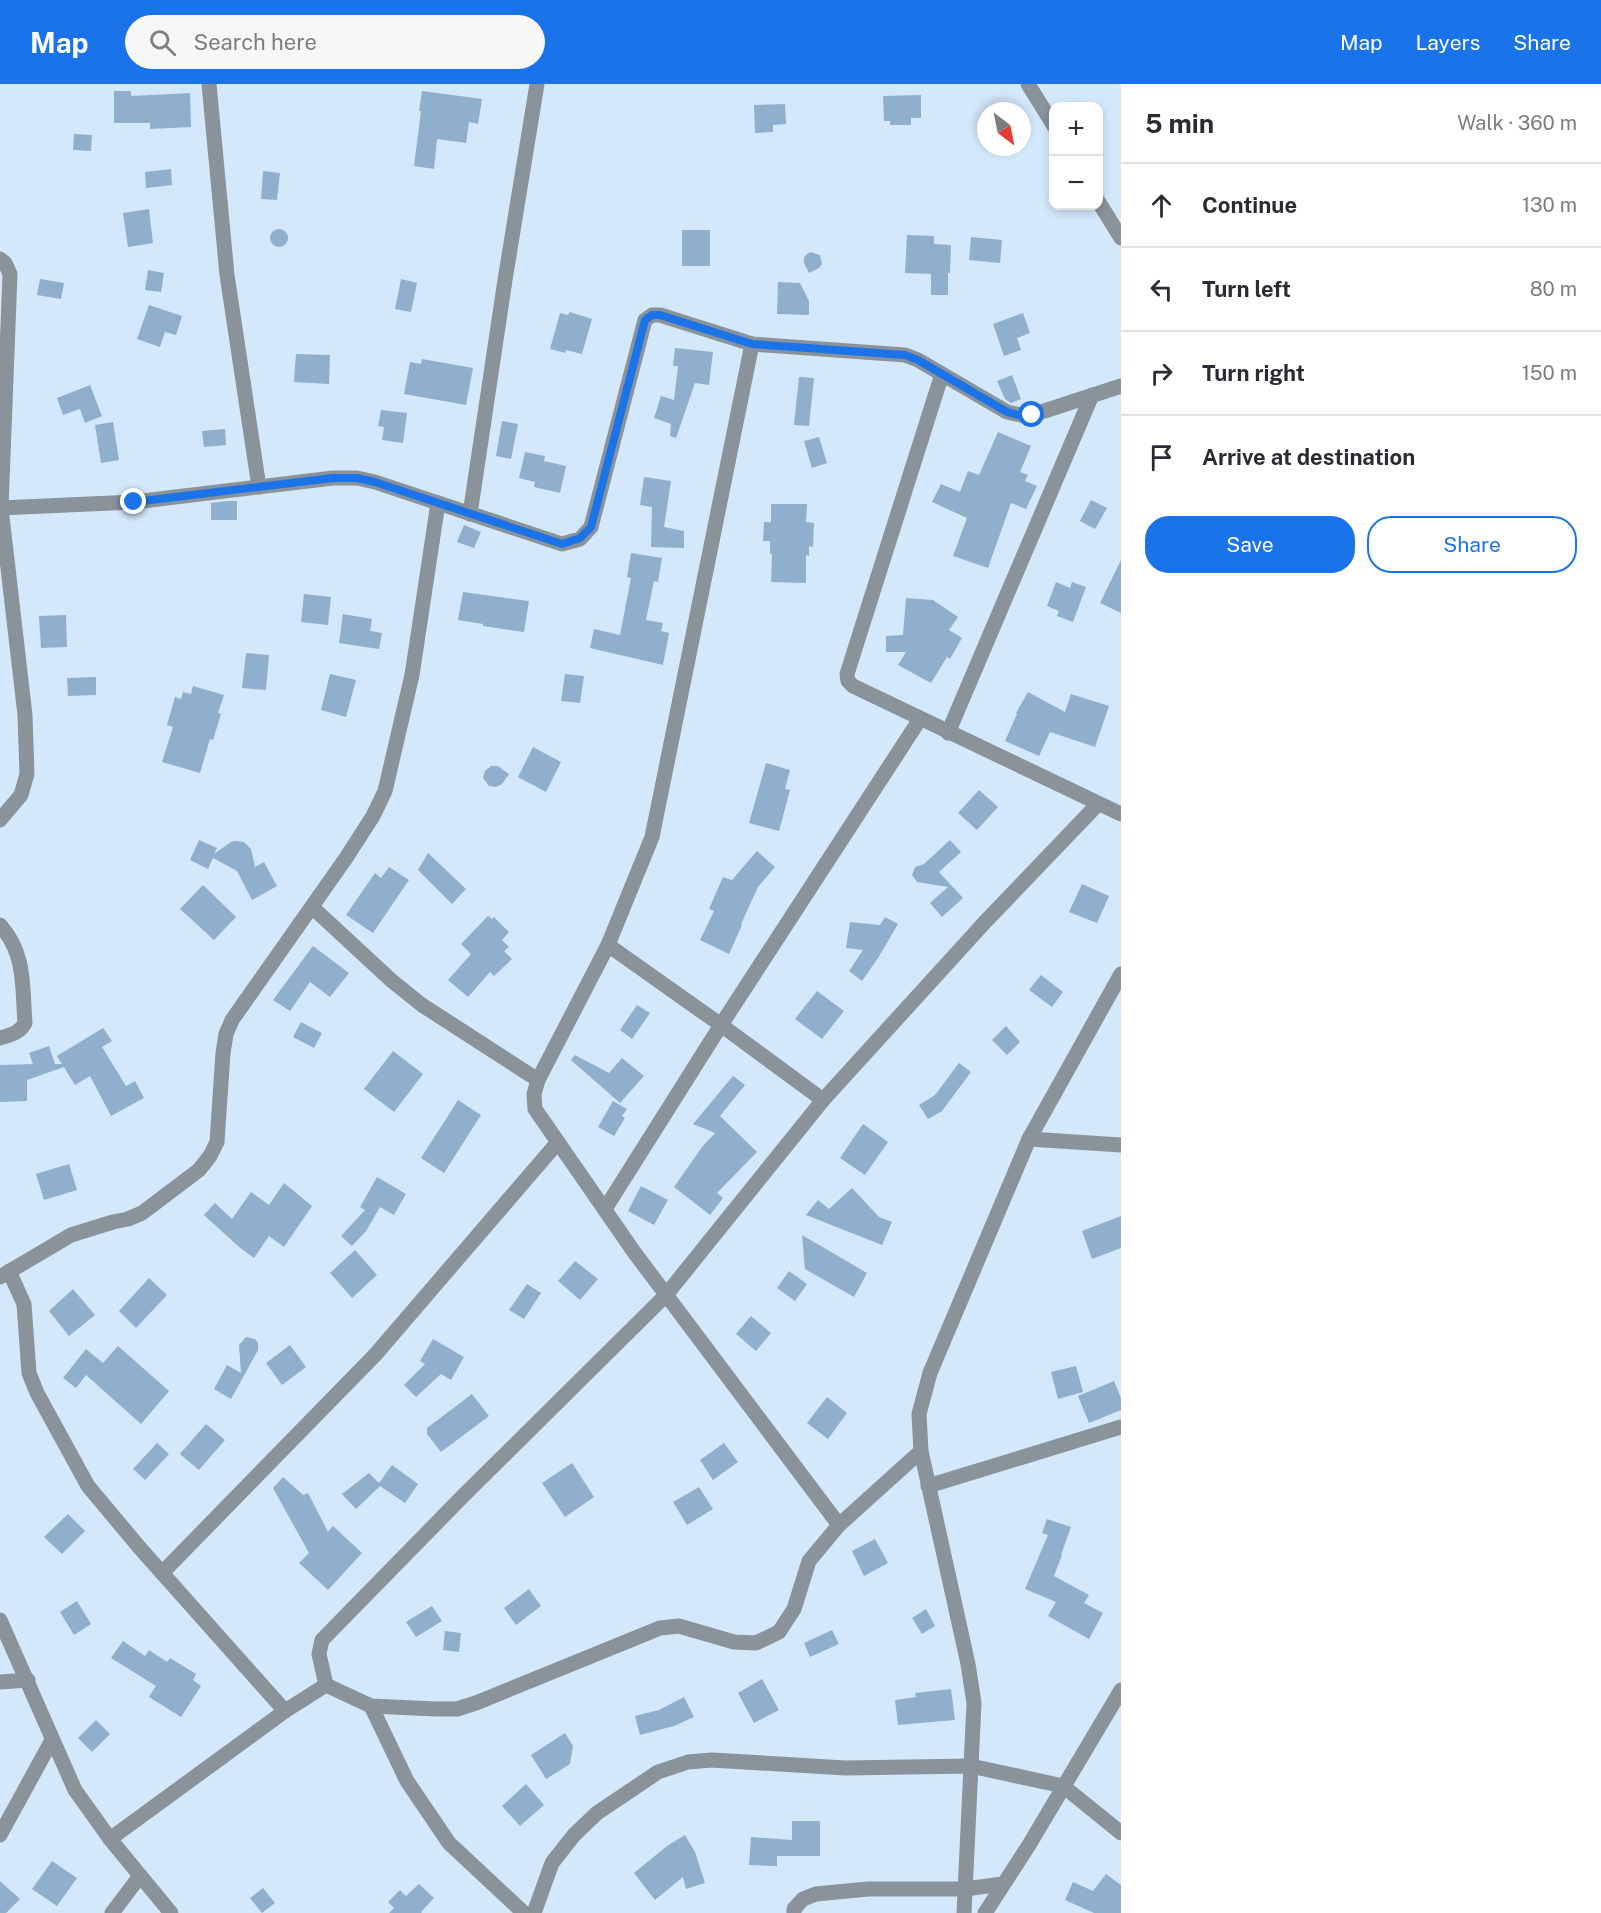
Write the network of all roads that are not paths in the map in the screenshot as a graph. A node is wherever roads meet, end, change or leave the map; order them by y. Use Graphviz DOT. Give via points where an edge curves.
graph roads {
  1 [pos="209,84"];
  2 [pos="537,84"];
  3 [pos="1028,84"];
  4 [pos="1049,119"];
  5 [pos="1103,209"];
  6 [pos="1121,238"];
  7 [pos="0,259"];
  8 [pos="752,344"];
  9 [pos="942,374"];
  10 [pos="1121,386"];
  11 [pos="1092,395"];
  12 [pos="259,487"];
  13 [pos="438,503"];
  14 [pos="0,508"];
  15 [pos="470,514"];
  16 [pos="920,719"];
  17 [pos="948,733"];
  18 [pos="1098,804"];
  19 [pos="1121,814"];
  20 [pos="0,820"];
  21 [pos="312,907"];
  22 [pos="0,925"];
  23 [pos="608,945"];
  24 [pos="1121,974"];
  25 [pos="721,1025"];
  26 [pos="0,1038"];
  27 [pos="538,1080"];
  28 [pos="823,1100"];
  29 [pos="1029,1138"];
  30 [pos="558,1142"];
  31 [pos="1121,1144"];
  32 [pos="605,1209"];
  33 [pos="5,1274"];
  34 [pos="666,1294"];
  35 [pos="1121,1427"];
  36 [pos="921,1451"];
  37 [pos="928,1486"];
  38 [pos="839,1525"];
  39 [pos="162,1573"];
  40 [pos="0,1620"];
  41 [pos="27,1680"];
  42 [pos="0,1682"];
  43 [pos="326,1685"];
  44 [pos="1121,1690"];
  45 [pos="371,1706"];
  46 [pos="285,1710"];
  47 [pos="52,1740"];
  48 [pos="971,1766"];
  49 [pos="1063,1786"];
  50 [pos="1121,1833"];
  51 [pos="0,1835"];
  52 [pos="110,1839"];
  53 [pos="140,1876"];
  54 [pos="1004,1884"];
  55 [pos="965,1888"];
  56 [pos="112,1913"];
  57 [pos="171,1913"];
  58 [pos="525,1913"];
  59 [pos="534,1913"];
  60 [pos="794,1913"];
  61 [pos="964,1913"];
  62 [pos="985,1913"];
  1 -- 12 [label="street" via="227,275"];
  2 -- 15 [label="street"];
  3 -- 4 [label="street"];
  5 -- 6 [label="street"];
  7 -- 14 [label="street" via="10,274"];
  8 -- 9 [label="street" via="905,355"];
  8 -- 15 [label="street" via="660,315 645,320 591,527 580,538 562,544"];
  8 -- 23 [label="street" via="652,837"];
  9 -- 11 [label="street" via="1007,412 1022,416"];
  9 -- 16 [label="street" via="847,674 853,686"];
  10 -- 11 [label="street"];
  11 -- 17 [label="street"];
  12 -- 13 [label="street" via="357,478"];
  12 -- 14 [label="street" via="134,502"];
  13 -- 15 [label="street"];
  13 -- 21 [label="street" via="411,675 385,791 373,816"];
  14 -- 20 [label="street" via="25,715 27,774 21,795"];
  16 -- 17 [label="street"];
  16 -- 25 [label="street"];
  17 -- 18 [label="street"];
  18 -- 19 [label="street"];
  18 -- 28 [label="street"];
  21 -- 27 [label="street" via="415,999"];
  21 -- 33 [label="street" via="232,1020 226,1034 217,1142 199,1170 142,1213 71,1235"];
  22 -- 26 [label="street" via="18,953 25,1023 22,1029"];
  23 -- 25 [label="street"];
  23 -- 27 [label="street"];
  24 -- 29 [label="street"];
  25 -- 28 [label="street"];
  25 -- 32 [label="street"];
  27 -- 30 [label="street" via="534,1094 536,1109"];
  28 -- 34 [label="street"];
  29 -- 31 [label="street"];
  29 -- 36 [label="street" via="930,1373 919,1414"];
  30 -- 32 [label="street"];
  30 -- 39 [label="street" via="375,1355"];
  32 -- 34 [label="street"];
  33 -- 39 [label="street" via="24,1304 29,1373 37,1393 88,1486"];
  34 -- 38 [label="street"];
  34 -- 43 [label="street" via="322,1640 319,1654"];
  35 -- 37 [label="street"];
  36 -- 37 [label="street"];
  36 -- 38 [label="street"];
  37 -- 48 [label="street" via="974,1703"];
  38 -- 45 [label="street" via="809,1561 794,1609 779,1632 756,1643 734,1642 678,1626 660,1628 458,1709"];
  39 -- 46 [label="street"];
  40 -- 41 [label="street"];
  41 -- 42 [label="street"];
  41 -- 47 [label="street"];
  43 -- 45 [label="street"];
  43 -- 46 [label="street"];
  44 -- 49 [label="street"];
  45 -- 58 [label="street" via="407,1781 449,1843"];
  46 -- 52 [label="street"];
  47 -- 51 [label="street"];
  47 -- 52 [label="street" via="75,1790"];
  48 -- 49 [label="street"];
  48 -- 55 [label="street"];
  48 -- 59 [label="street" via="845,1768 688,1762 649,1778 597,1813 573,1835 552,1863"];
  49 -- 50 [label="street"];
  49 -- 54 [label="street"];
  52 -- 53 [label="street"];
  53 -- 56 [label="street"];
  53 -- 57 [label="street"];
  54 -- 55 [label="street"];
  54 -- 62 [label="street"];
  55 -- 60 [label="street" via="816,1894 803,1899"];
  55 -- 61 [label="street"];
}
